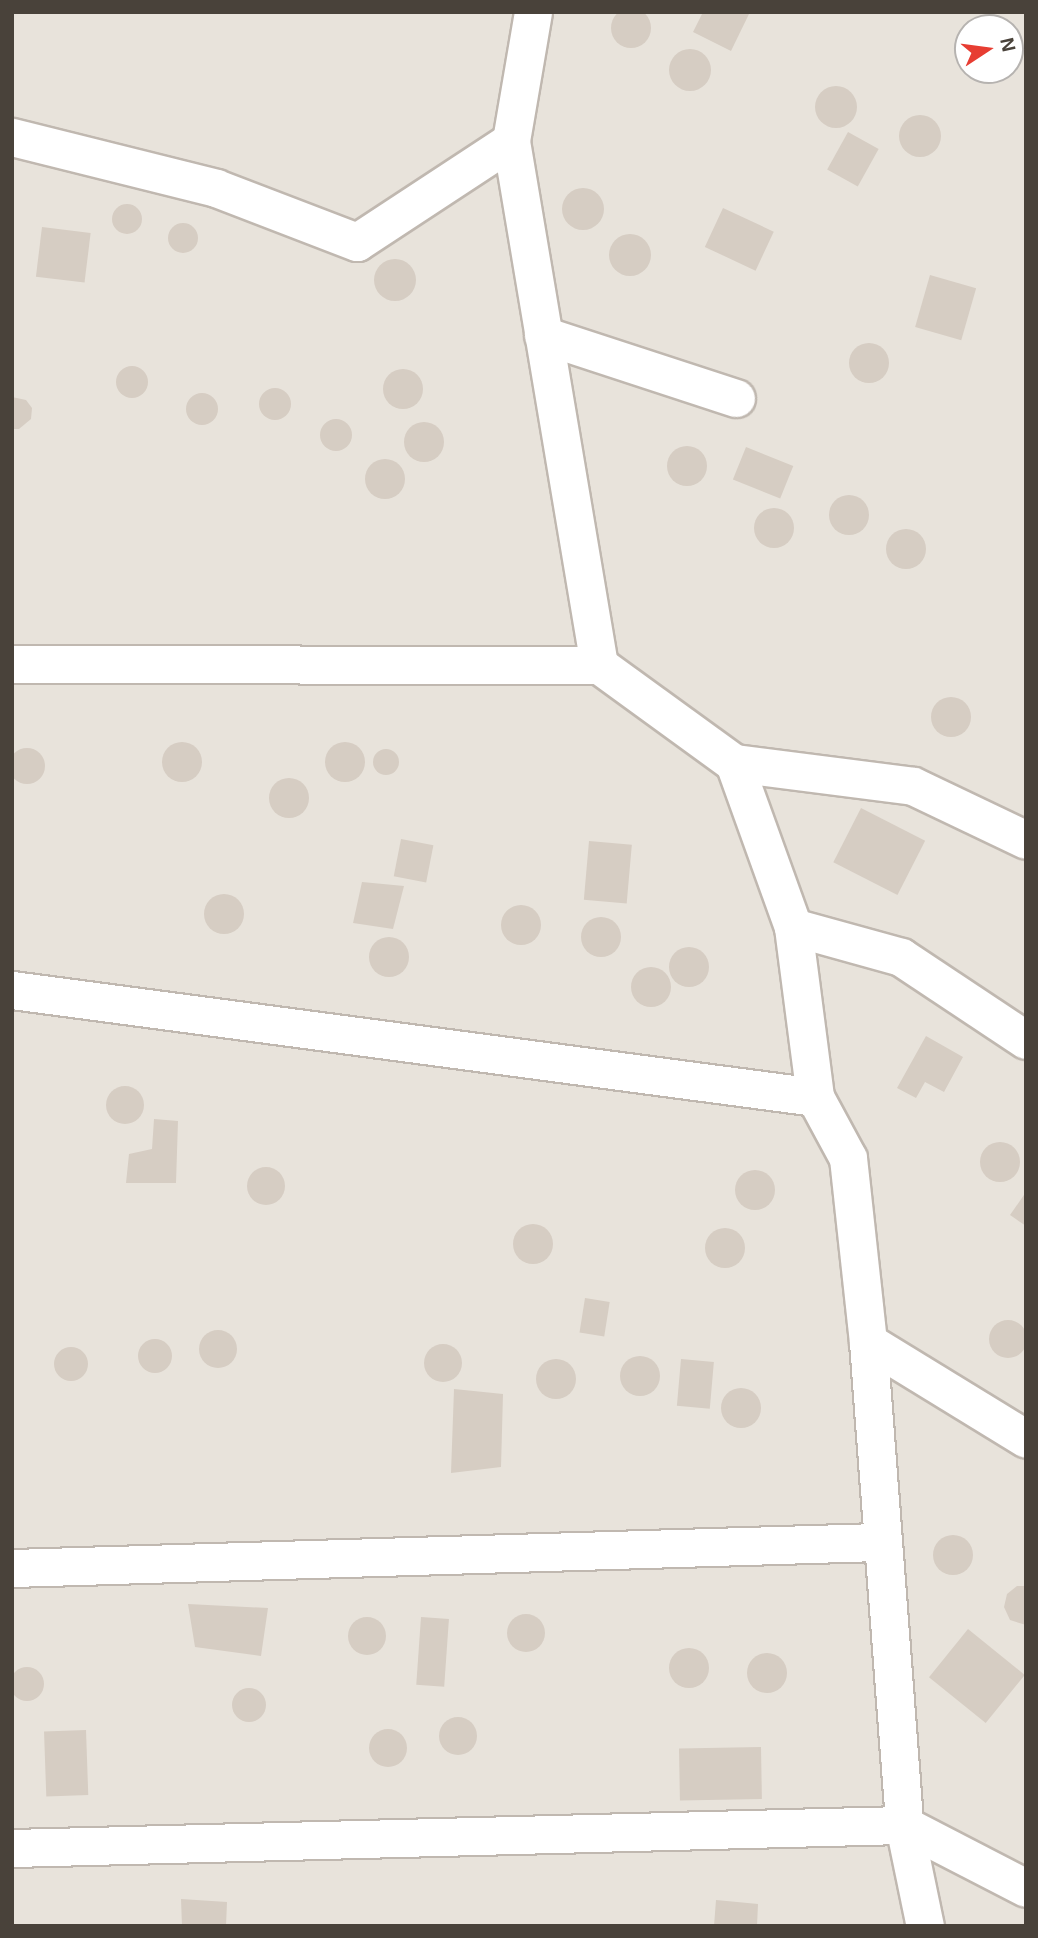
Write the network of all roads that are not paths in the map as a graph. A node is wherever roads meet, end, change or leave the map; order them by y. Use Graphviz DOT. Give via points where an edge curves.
graph roads {
  1 [pos="533,12"];
  2 [pos="12,137"];
  3 [pos="511,141"];
  4 [pos="543,335"];
  5 [pos="737,398"];
  6 [pos="12,664"];
  7 [pos="598,665"];
  8 [pos="734,763"];
  9 [pos="1026,840"];
  10 [pos="793,927"];
  11 [pos="12,990"];
  12 [pos="1026,1040"];
  13 [pos="815,1097"];
  14 [pos="867,1342"];
  15 [pos="1026,1439"];
  16 [pos="879,1542"];
  17 [pos="12,1568"];
  18 [pos="904,1825"];
  19 [pos="12,1848"];
  20 [pos="1026,1888"];
  21 [pos="925,1926"];
  1 -- 3 [label="street"];
  2 -- 3 [label="street" via="216,188 357,242"];
  3 -- 4 [label="street"];
  4 -- 5 [label="street"];
  4 -- 7 [label="street"];
  6 -- 7 [label="street"];
  7 -- 8 [label="street"];
  8 -- 9 [label="street" via="913,786"];
  8 -- 10 [label="street"];
  10 -- 12 [label="street" via="901,957"];
  10 -- 13 [label="street"];
  11 -- 13 [label="street"];
  13 -- 14 [label="street" via="848,1158"];
  14 -- 15 [label="street"];
  14 -- 16 [label="street"];
  16 -- 17 [label="street"];
  16 -- 18 [label="street"];
  18 -- 19 [label="street"];
  18 -- 20 [label="street"];
  18 -- 21 [label="street"];
}
